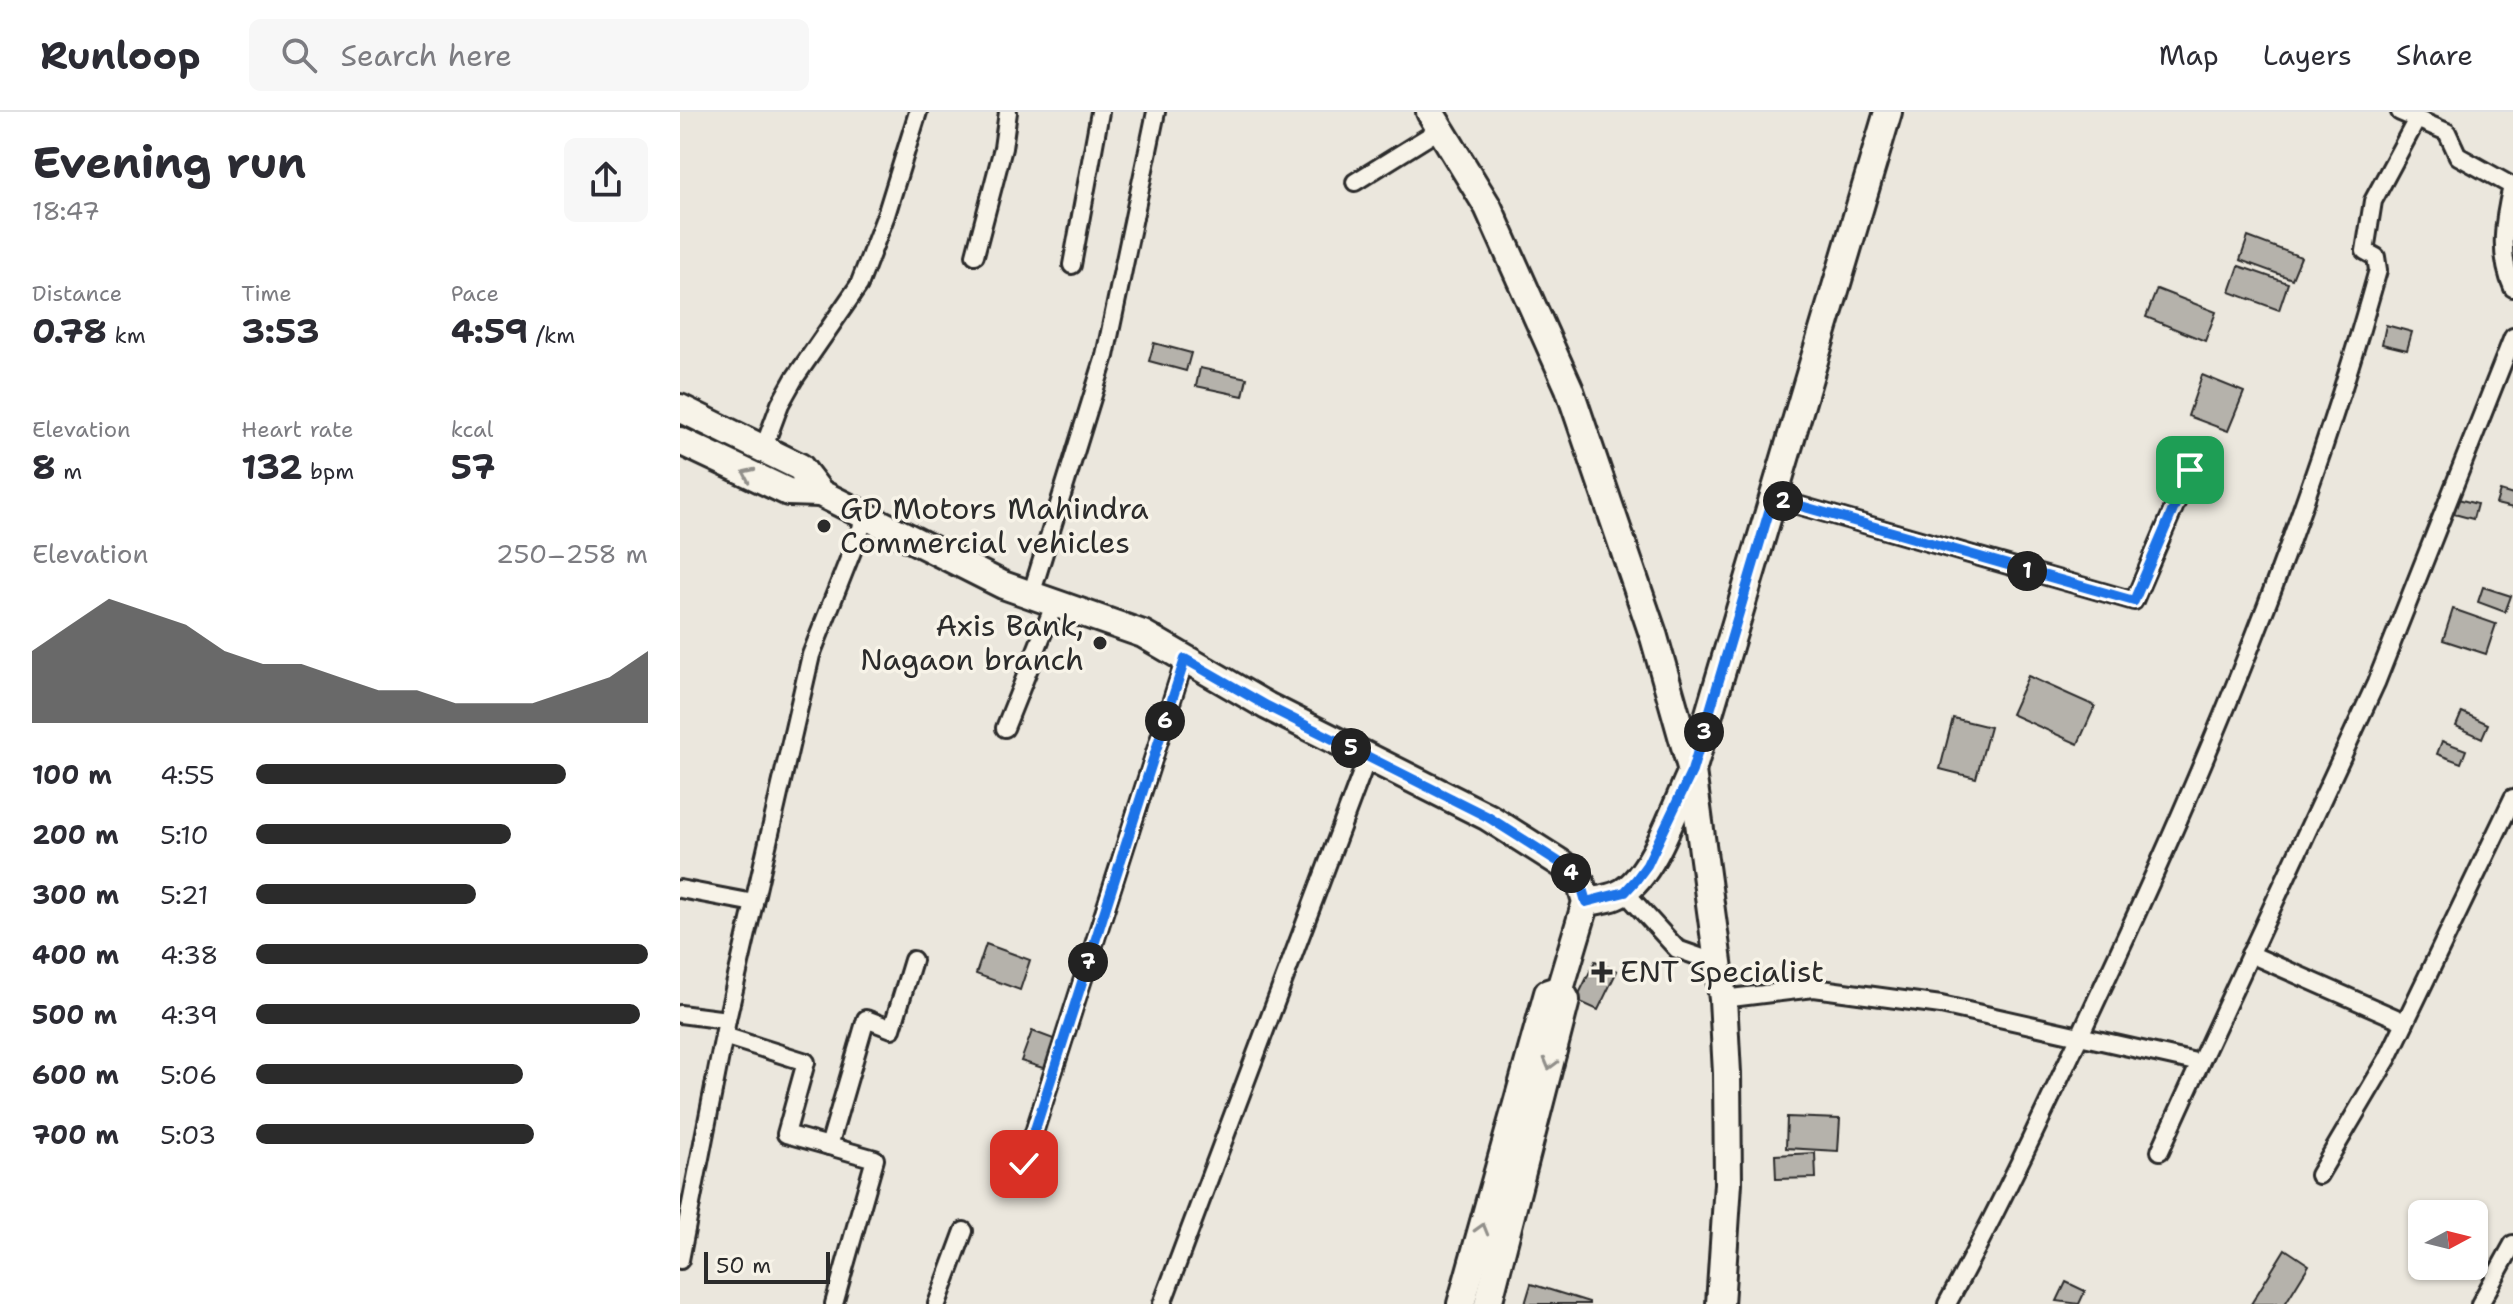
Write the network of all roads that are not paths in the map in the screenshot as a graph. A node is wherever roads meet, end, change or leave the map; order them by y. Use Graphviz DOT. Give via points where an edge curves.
graph roads {
  1 [pos="918,112"];
  2 [pos="1008,112"];
  3 [pos="1100,112"];
  4 [pos="1156,112"];
  5 [pos="1888,112"];
  6 [pos="2400,112"];
  7 [pos="2417,119"];
  8 [pos="1436,120"];
  9 [pos="1355,182"];
  10 [pos="2513,186"];
  11 [pos="975,255"];
  12 [pos="1072,265"];
  13 [pos="2513,288"];
  14 [pos="2513,337"];
  15 [pos="680,408"];
  16 [pos="680,441"];
  17 [pos="764,447"];
  18 [pos="2190,470"];
  19 [pos="820,493"];
  20 [pos="1773,498"];
  21 [pos="866,516"];
  22 [pos="1043,599"];
  23 [pos="1185,659"];
  24 [pos="1005,728"];
  25 [pos="1368,756"];
  26 [pos="1692,771"];
  27 [pos="2513,798"];
  28 [pos="680,889"];
  29 [pos="1625,892"];
  30 [pos="1586,902"];
  31 [pos="754,903"];
  32 [pos="2250,954"];
  33 [pos="913,960"];
  34 [pos="1717,963"];
  35 [pos="1560,989"];
  36 [pos="1723,999"];
  37 [pos="680,1014"];
  38 [pos="2405,1022"];
  39 [pos="726,1028"];
  40 [pos="2080,1036"];
  41 [pos="2200,1063"];
  42 [pos="829,1146"];
  43 [pos="2160,1151"];
  44 [pos="1024,1164"];
  45 [pos="2319,1175"];
  46 [pos="964,1231"];
  47 [pos="2513,1244"];
  48 [pos="680,1260"];
  49 [pos="834,1304"];
  50 [pos="937,1304"];
  51 [pos="1162,1304"];
  52 [pos="1461,1304"];
  53 [pos="1488,1304"];
  54 [pos="1720,1304"];
  55 [pos="1947,1304"];
  56 [pos="2480,1304"];
  1 -- 17 [label="street" via="859,285 787,391"];
  2 -- 11 [label="street"];
  3 -- 12 [label="street"];
  4 -- 22 [label="street" via="1105,356"];
  5 -- 20 [label="main road"];
  6 -- 7 [label="street"];
  7 -- 10 [label="street" via="2447,132 2458,156"];
  7 -- 40 [label="street" via="2373,201 2365,251 2376,257 2378,270 2307,500 2168,845"];
  8 -- 9 [label="street"];
  8 -- 26 [label="main road" via="1488,207 1569,388 1654,637"];
  10 -- 13 [label="street" via="2504,218 2503,268"];
  14 -- 32 [label="street" via="2376,683"];
  15 -- 17 [label="main road"];
  19 -- 16 [label="main road, one-way" via="788,492"];
  17 -- 19 [label="main road" via="800,467"];
  18 -- 20 [label="street" via="2134,601"];
  19 -- 21 [label="main road"];
  20 -- 26 [label="main road"];
  21 -- 22 [label="main road" via="1003,585"];
  21 -- 31 [label="street" via="811,655"];
  22 -- 23 [label="main road" via="1143,634"];
  22 -- 24 [label="street"];
  23 -- 25 [label="main road"];
  23 -- 44 [label="street"];
  25 -- 30 [label="main road" via="1488,817 1562,864 1580,881"];
  25 -- 51 [label="street"];
  26 -- 29 [label="main road" via="1647,865"];
  26 -- 34 [label="main road"];
  27 -- 38 [label="street"];
  28 -- 31 [label="street"];
  29 -- 30 [label="main road"];
  29 -- 34 [label="street" via="1677,949"];
  30 -- 35 [label="main road"];
  31 -- 39 [label="street"];
  32 -- 38 [label="street"];
  32 -- 41 [label="street"];
  33 -- 42 [label="street" via="892,1029 866,1019"];
  34 -- 36 [label="main road"];
  52 -- 35 [label="main road, one-way" via="1548,993"];
  35 -- 53 [label="main road, one-way" via="1566,1000"];
  36 -- 40 [label="street" via="1814,988 1941,1005"];
  36 -- 54 [label="main road" via="1728,1152"];
  37 -- 39 [label="street"];
  38 -- 45 [label="street"];
  39 -- 42 [label="street" via="806,1062 786,1134"];
  39 -- 48 [label="street"];
  40 -- 41 [label="street"];
  40 -- 55 [label="street"];
  41 -- 43 [label="street"];
  42 -- 49 [label="street" via="875,1159"];
  46 -- 50 [label="street"];
  47 -- 56 [label="street"];
}
